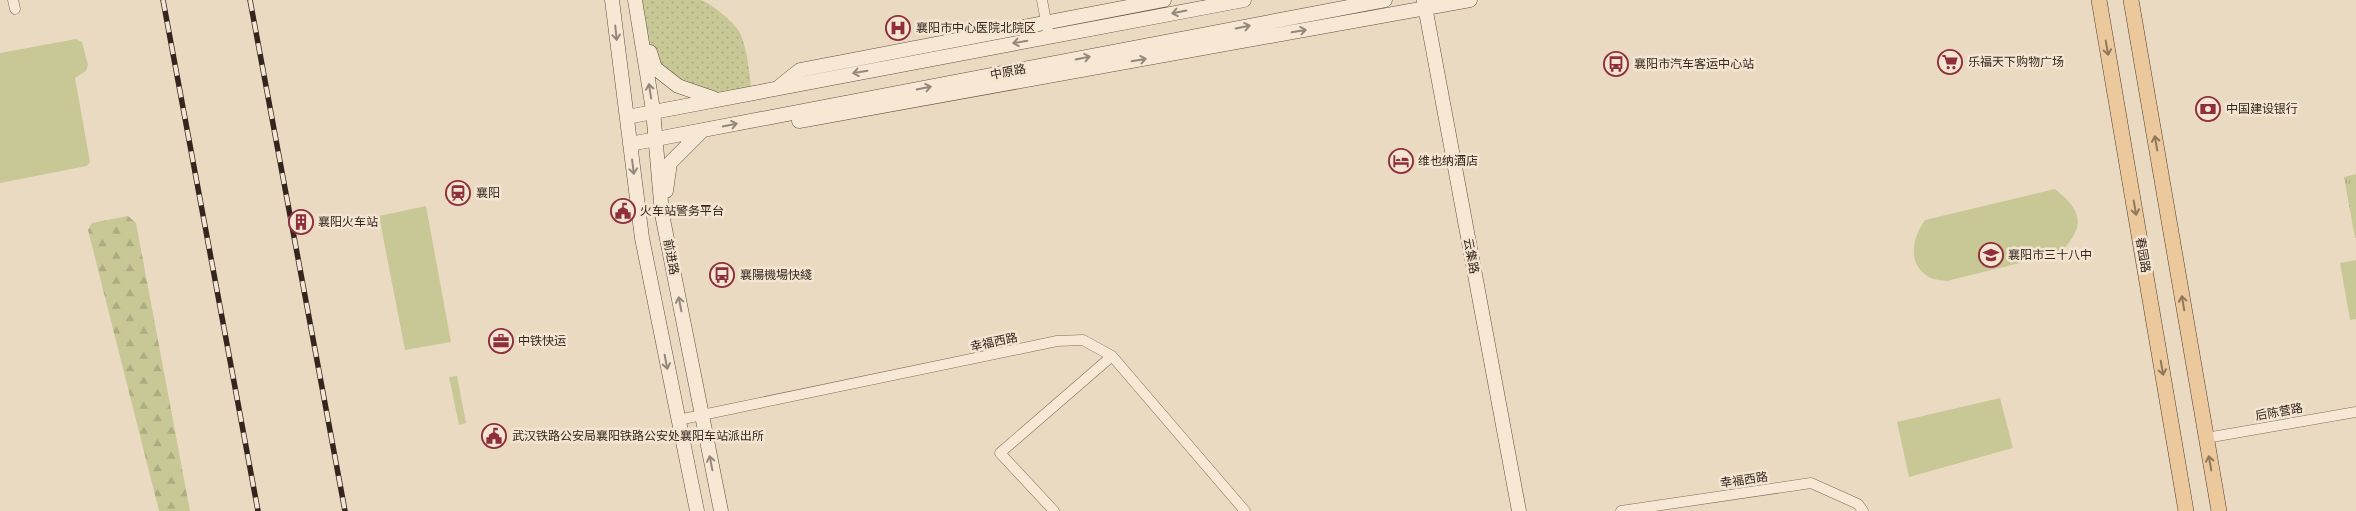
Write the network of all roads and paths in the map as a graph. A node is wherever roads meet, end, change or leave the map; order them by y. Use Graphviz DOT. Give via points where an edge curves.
graph roads {
  1 [pos="612,0"];
  2 [pos="635,0"];
  3 [pos="1042,0"];
  4 [pos="1164,0"];
  5 [pos="1244,0"];
  6 [pos="1385,0"];
  7 [pos="1470,0"];
  8 [pos="2099,0"];
  9 [pos="2131,0"];
  10 [pos="1424,4"];
  11 [pos="638,14"];
  12 [pos="1047,30"];
  13 [pos="716,99"];
  14 [pos="653,110"];
  15 [pos="782,115"];
  16 [pos="627,117"];
  17 [pos="702,131"];
  18 [pos="656,140"];
  19 [pos="630,144"];
  20 [pos="662,214"];
  21 [pos="1112,356"];
  22 [pos="2356,412"];
  23 [pos="702,416"];
  24 [pos="678,420"];
  25 [pos="2206,438"];
  26 [pos="697,511"];
  27 [pos="720,511"];
  28 [pos="1054,511"];
  29 [pos="1245,511"];
  30 [pos="1519,511"];
  31 [pos="1621,511"];
  32 [pos="1863,511"];
  33 [pos="2186,511"];
  34 [pos="2219,511"];
  1 -- 16 [label="main road, 前进路, one-way"];
  2 -- 11 [label="main road, 前进路"];
  3 -- 12 [label="street"];
  4 -- 12 [label="main road"];
  5 -- 12 [label="main road, one-way"];
  15 -- 6 [label="main road, 中原路, one-way"];
  7 -- 10 [label="main road"];
  8 -- 33 [label="main road, 春园路, one-way"];
  25 -- 9 [label="main road, one-way"];
  15 -- 10 [label="main road, one-way" via="801,121"];
  10 -- 30 [label="main road, 云集路"];
  11 -- 13 [label="main road" via="655,68 678,86"];
  14 -- 11 [label="main road, 前进路, one-way"];
  12 -- 13 [label="main road, one-way"];
  13 -- 14 [label="main road"];
  14 -- 16 [label="main road"];
  14 -- 18 [label="main road, 前进路"];
  17 -- 15 [label="main road, 中原路, one-way"];
  16 -- 19 [label="main road, 前进路"];
  17 -- 18 [label="main road, 中原路"];
  17 -- 20 [label="main road" via="670,163"];
  18 -- 19 [label="main road, 中原路"];
  18 -- 20 [label="main road, 前进路"];
  19 -- 24 [label="main road, 前进路, one-way" via="642,238"];
  23 -- 20 [label="main road, 前进路, one-way"];
  21 -- 23 [label="street, 幸福西路" via="1083,340 1057,341"];
  21 -- 28 [label="street" via="1000,453"];
  21 -- 29 [label="street, 幸福西路"];
  22 -- 25 [label="street, 后陈营路"];
  23 -- 24 [label="street, 幸福西路"];
  27 -- 23 [label="main road, 前进路, one-way"];
  24 -- 26 [label="main road, 前进路"];
  34 -- 25 [label="main road, one-way"];
  31 -- 32 [label="street, 幸福西路" via="1811,483 1858,504"];
}
